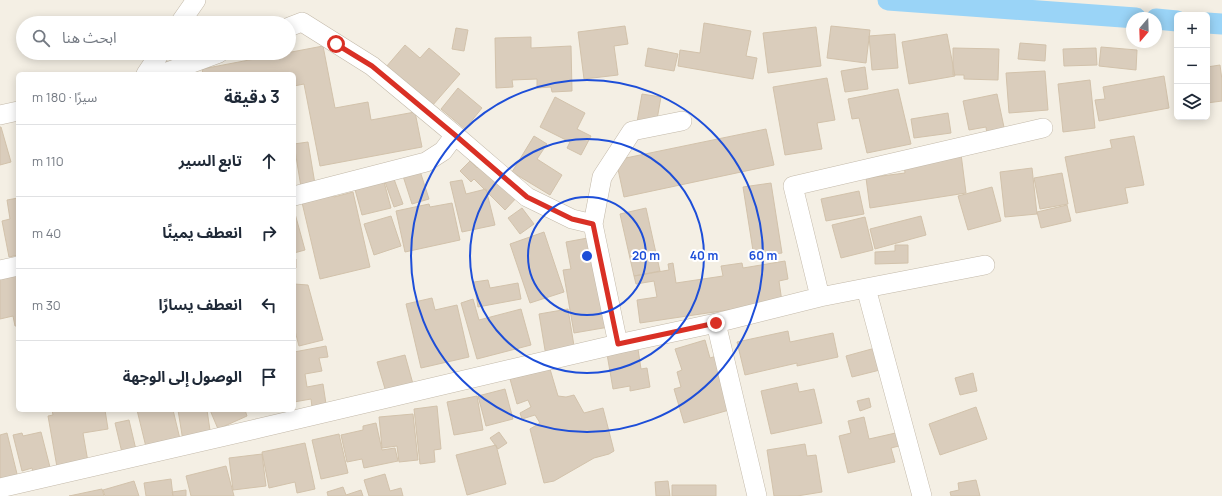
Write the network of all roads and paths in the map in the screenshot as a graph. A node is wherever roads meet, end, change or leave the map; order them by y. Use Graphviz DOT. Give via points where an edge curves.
graph roads {
  1 [pos="196,0"];
  2 [pos="185,16"];
  3 [pos="296,24"];
  4 [pos="155,60"];
  5 [pos="200,60"];
  6 [pos="147,72"];
  7 [pos="167,72"];
  8 [pos="16,111"];
  9 [pos="0,115"];
  10 [pos="682,121"];
  11 [pos="1043,128"];
  12 [pos="455,135"];
  13 [pos="296,195"];
  14 [pos="593,224"];
  15 [pos="985,265"];
  16 [pos="16,266"];
  17 [pos="0,270"];
  18 [pos="866,288"];
  19 [pos="820,297"];
  20 [pos="716,323"];
  21 [pos="618,344"];
  22 [pos="0,488"];
  23 [pos="758,496"];
  24 [pos="922,496"];
  1 -- 2 [label="street"];
  3 -- 12 [label="street" via="302,22 372,66"];
  4 -- 6 [label="street"];
  5 -- 7 [label="street"];
  8 -- 9 [label="street"];
  10 -- 14 [label="street" via="632,131 602,177"];
  11 -- 19 [label="street" via="793,186"];
  12 -- 13 [label="street" via="444,151 426,162"];
  12 -- 14 [label="street" via="527,197 572,219"];
  14 -- 21 [label="street"];
  15 -- 18 [label="street"];
  16 -- 17 [label="street"];
  18 -- 19 [label="street"];
  18 -- 24 [label="street"];
  19 -- 20 [label="street"];
  20 -- 21 [label="street"];
  20 -- 23 [label="street"];
  21 -- 22 [label="street"];
}
